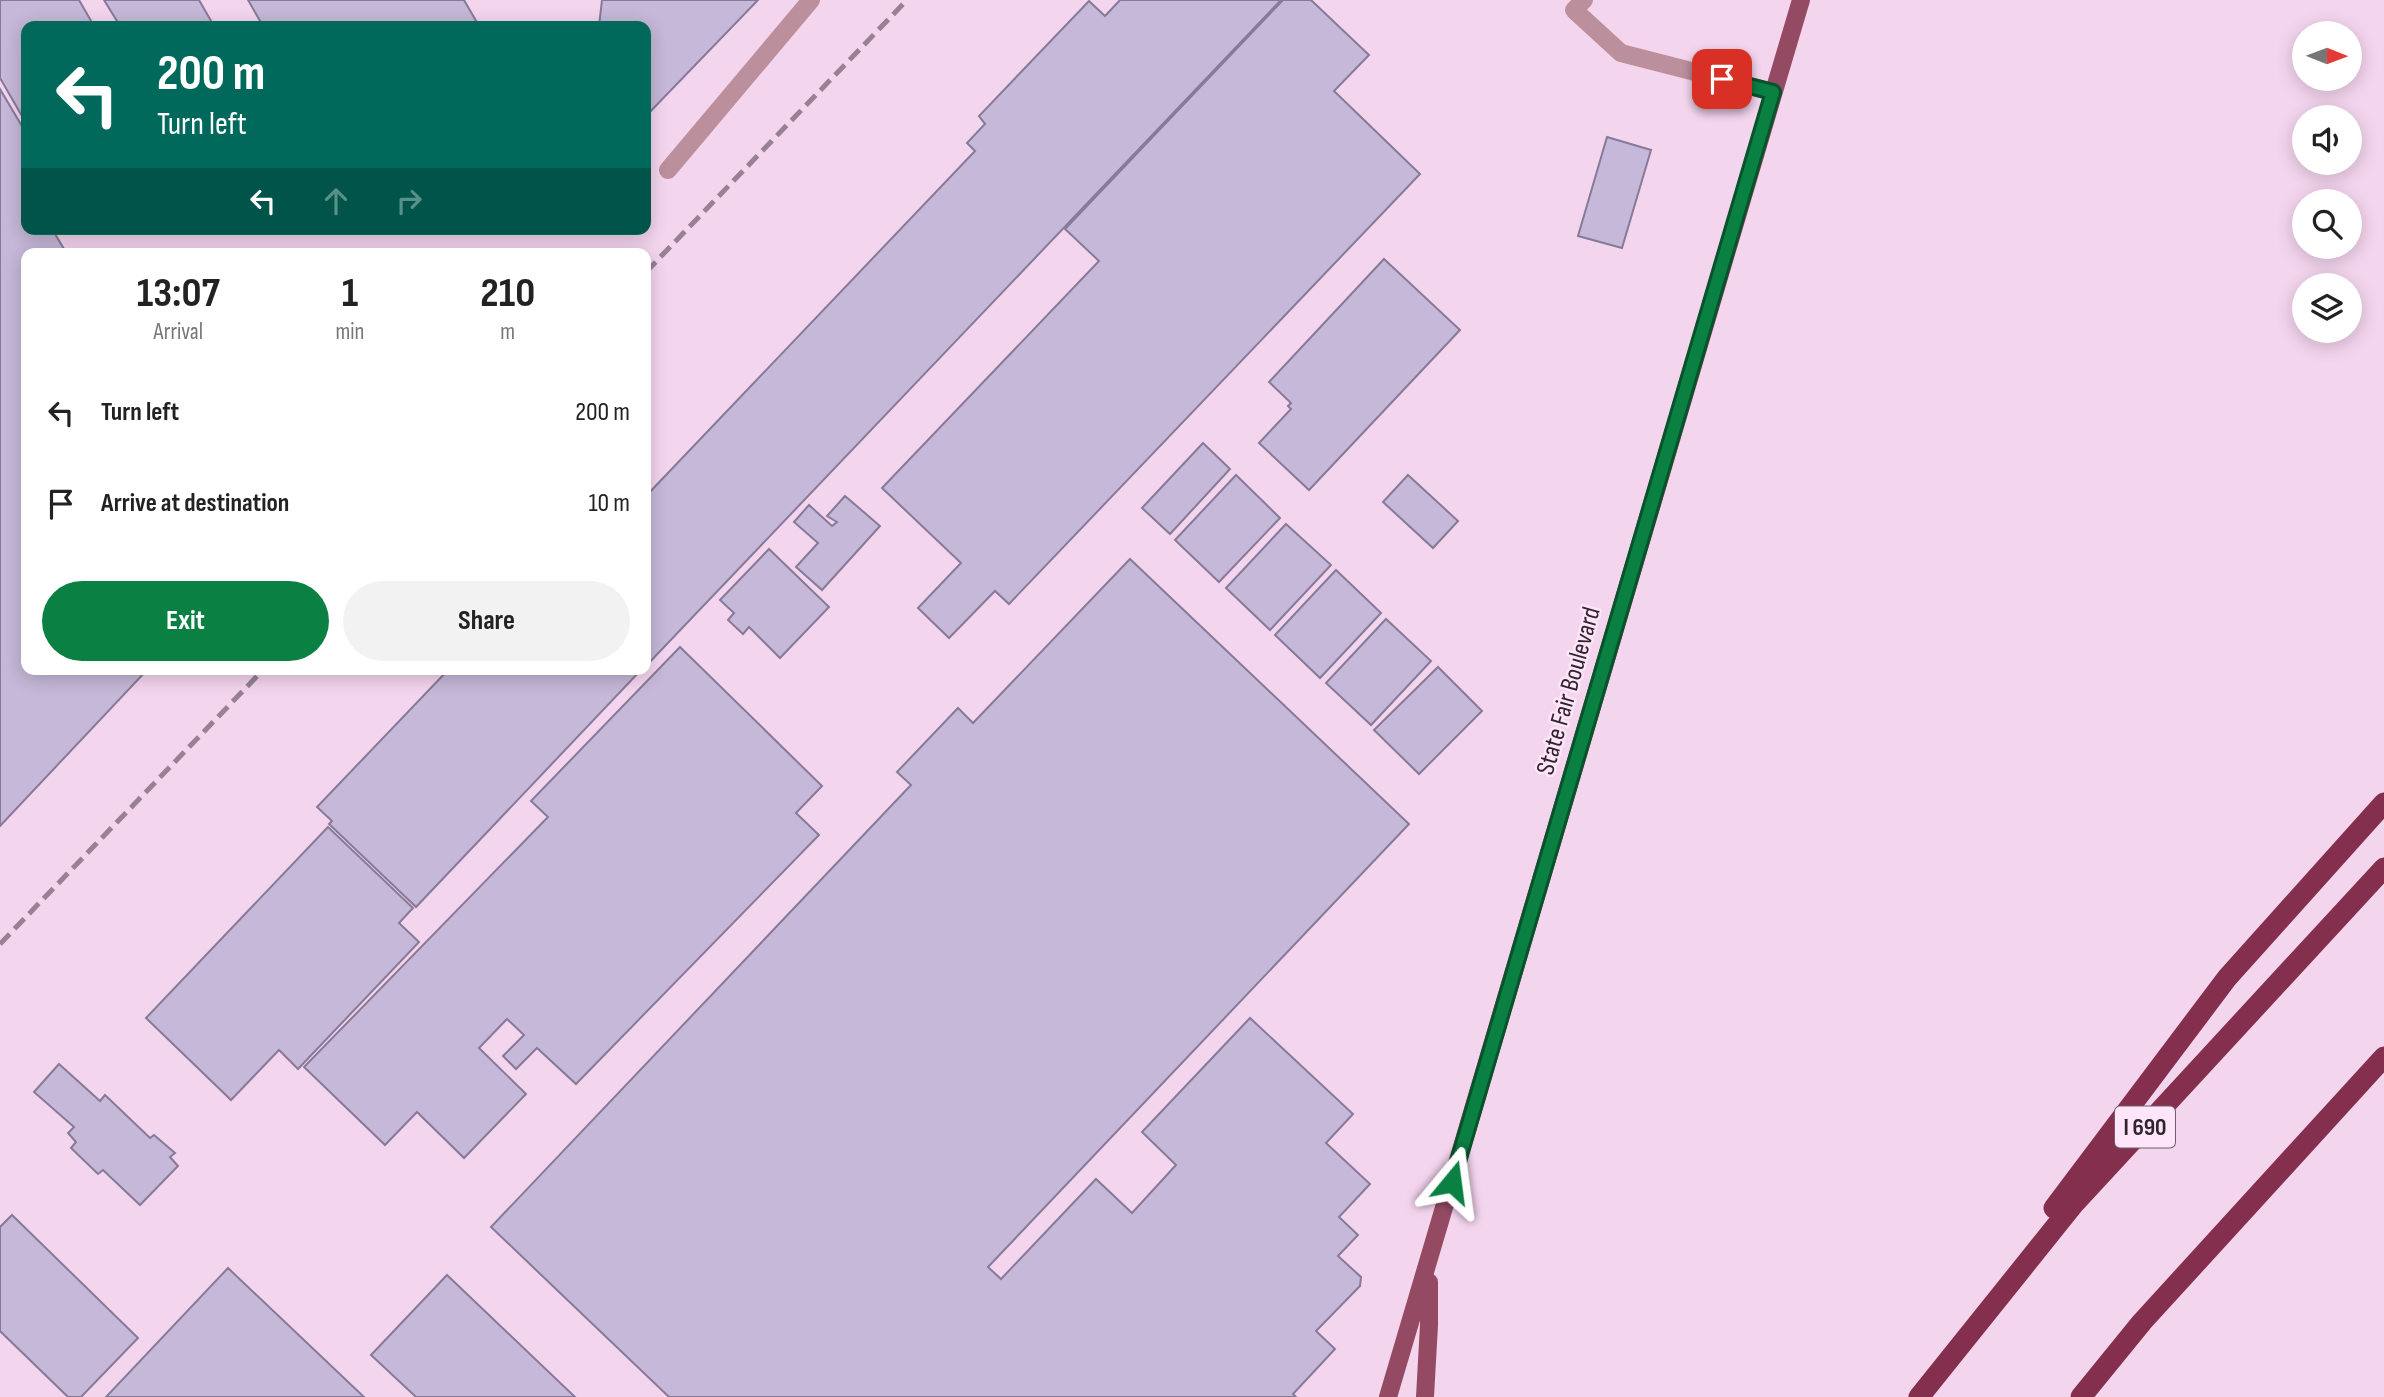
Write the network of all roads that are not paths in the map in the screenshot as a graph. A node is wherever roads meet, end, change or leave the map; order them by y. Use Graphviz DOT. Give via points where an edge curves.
graph roads {
  1 [pos="811,0"];
  2 [pos="1584,0"];
  3 [pos="1801,0"];
  4 [pos="1773,92"];
  5 [pos="668,170"];
  6 [pos="2384,803"];
  7 [pos="2384,869"];
  8 [pos="2384,1057"];
  9 [pos="1428,1262"];
  10 [pos="1989,1308"];
  11 [pos="1388,1397"];
  12 [pos="1425,1397"];
  13 [pos="1919,1397"];
  14 [pos="2081,1397"];
  1 -- 5 [label="lane"];
  2 -- 4 [label="lane" via="1574,10 1620,53"];
  3 -- 4 [label="main road, State Fair Boulevard"];
  4 -- 9 [label="main road, State Fair Boulevard"];
  6 -- 10 [label="highway" via="2227,978 2048,1216"];
  7 -- 10 [label="highway, I 690" via="2073,1205"];
  8 -- 14 [label="highway" via="2142,1322"];
  9 -- 11 [label="main road, State Fair Boulevard"];
  9 -- 12 [label="main road"];
  10 -- 13 [label="highway, I 690"];
}
